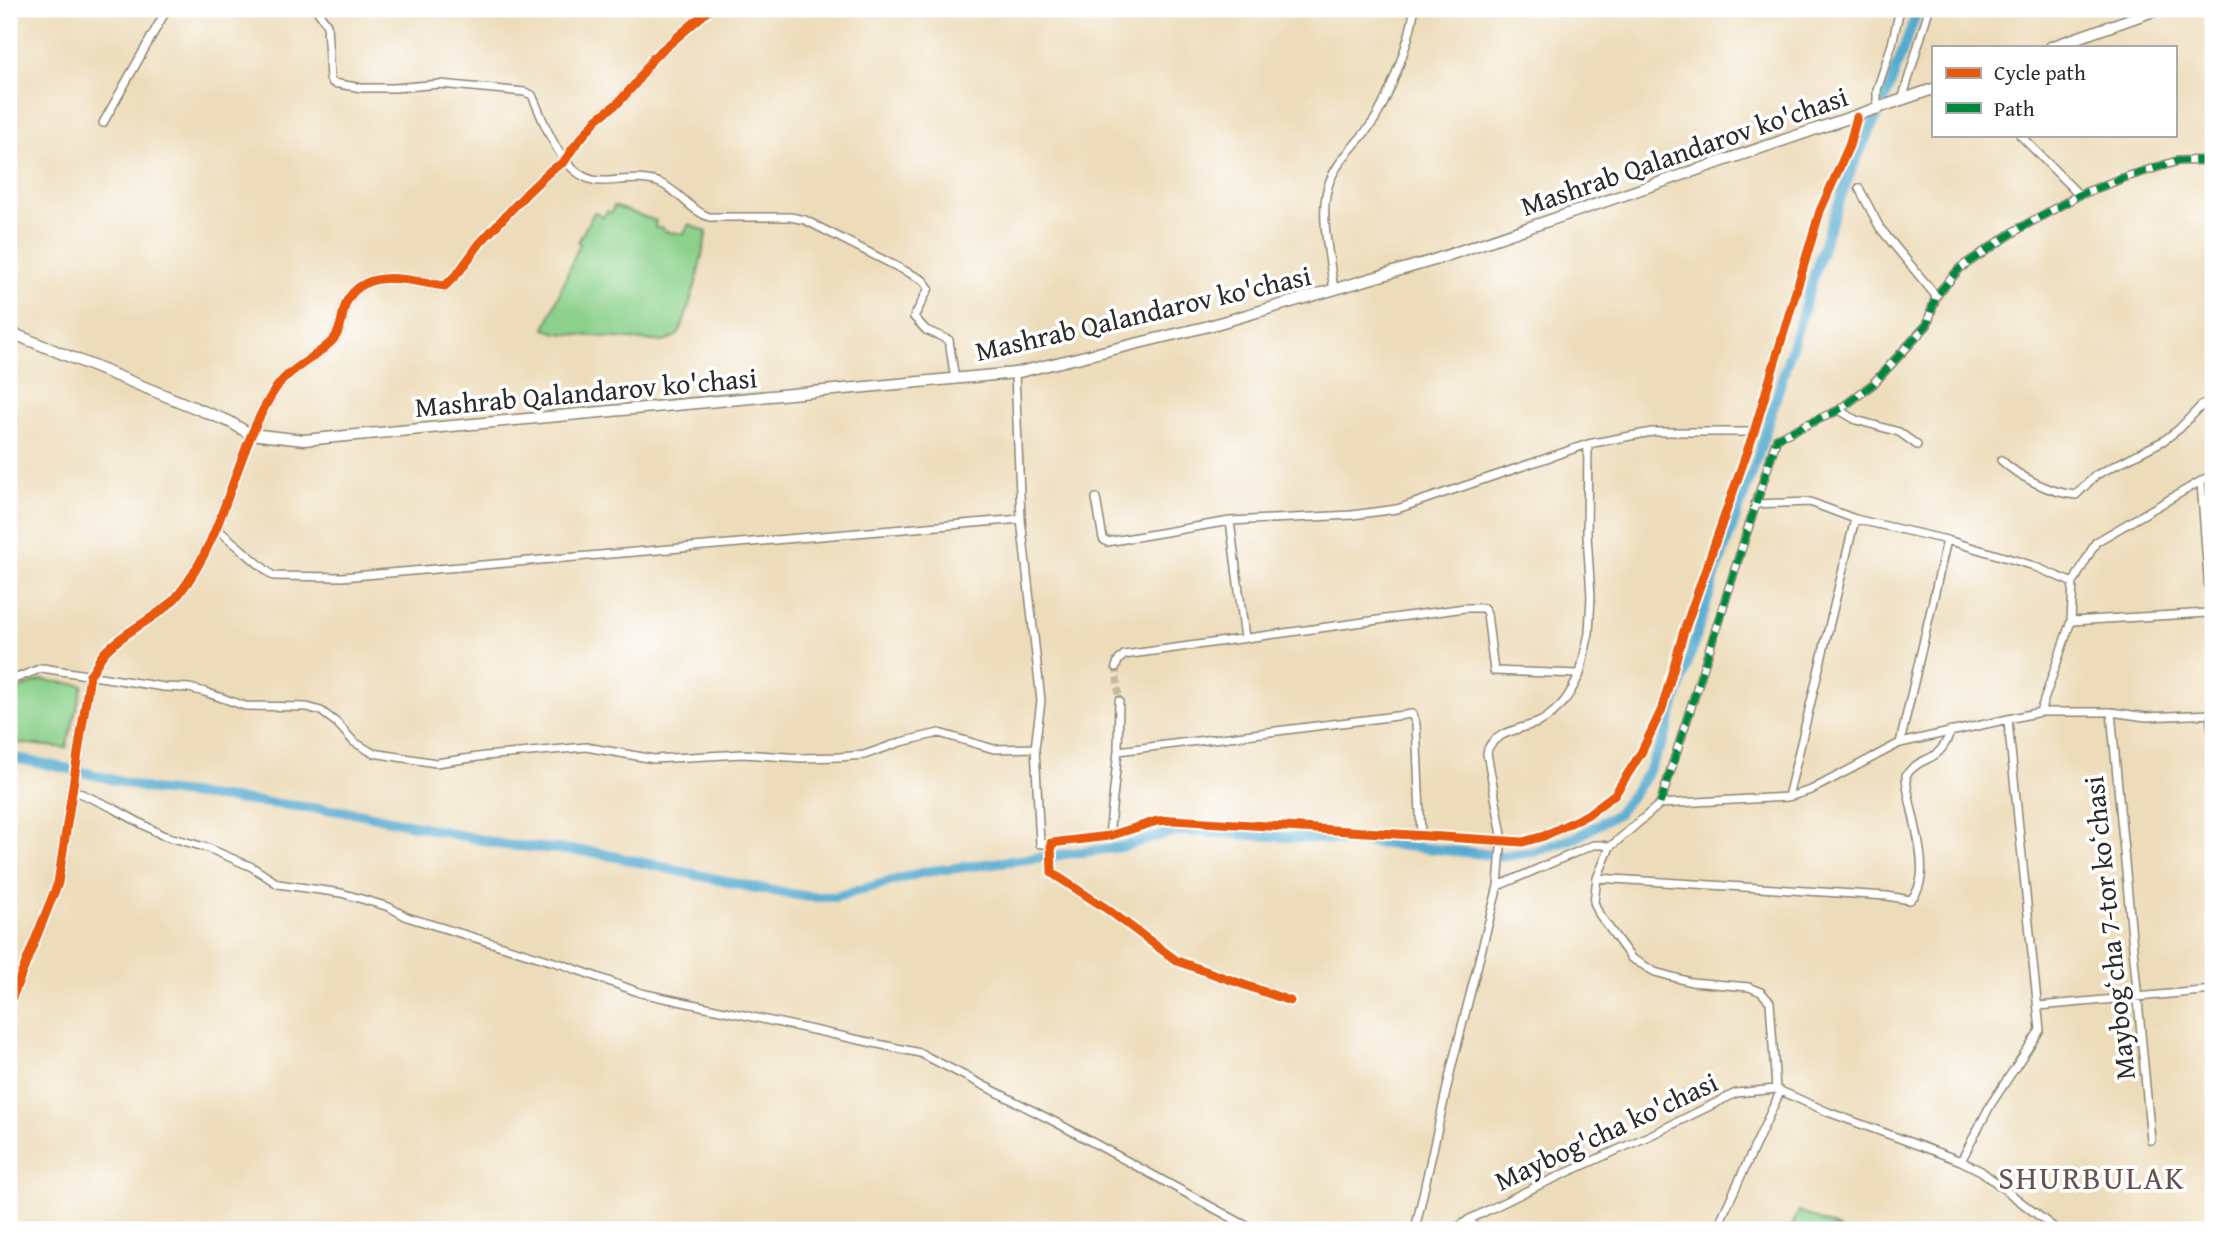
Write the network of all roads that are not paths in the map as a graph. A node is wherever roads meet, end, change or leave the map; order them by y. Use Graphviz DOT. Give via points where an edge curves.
graph roads {
  1 [pos="167,9"];
  2 [pos="316,9"];
  3 [pos="710,9"];
  4 [pos="1414,9"];
  5 [pos="1900,9"];
  6 [pos="1929,9"];
  7 [pos="2158,9"];
  8 [pos="2053,46"];
  9 [pos="1932,89"];
  10 [pos="1902,101"];
  11 [pos="1877,110"];
  12 [pos="1860,116"];
  13 [pos="103,123"];
  14 [pos="2022,136"];
  15 [pos="2213,160"];
  16 [pos="564,162"];
  17 [pos="1836,171"];
  18 [pos="1859,188"];
  19 [pos="2079,195"];
  20 [pos="1826,196"];
  21 [pos="1335,291"];
  22 [pos="1936,296"];
  23 [pos="9,332"];
  24 [pos="1015,373"];
  25 [pos="955,380"];
  26 [pos="2213,399"];
  27 [pos="1839,410"];
  28 [pos="1754,432"];
  29 [pos="250,434"];
  30 [pos="1588,444"];
  31 [pos="1917,445"];
  32 [pos="2001,460"];
  33 [pos="2213,474"];
  34 [pos="2201,482"];
  35 [pos="1096,498"];
  36 [pos="1755,504"];
  37 [pos="1021,519"];
  38 [pos="1855,519"];
  39 [pos="1230,521"];
  40 [pos="215,527"];
  41 [pos="1947,540"];
  42 [pos="2073,583"];
  43 [pos="2071,621"];
  44 [pos="1245,638"];
  45 [pos="1116,667"];
  46 [pos="1580,674"];
  47 [pos="90,675"];
  48 [pos="9,681"];
  49 [pos="1119,701"];
  50 [pos="2040,712"];
  51 [pos="2111,712"];
  52 [pos="2212,714"];
  53 [pos="2008,721"];
  54 [pos="1951,731"];
  55 [pos="2213,742"];
  56 [pos="1900,743"];
  57 [pos="1035,748"];
  58 [pos="1118,751"];
  59 [pos="73,790"];
  60 [pos="1788,797"];
  61 [pos="1660,804"];
  62 [pos="1108,836"];
  63 [pos="1422,836"];
  64 [pos="1051,845"];
  65 [pos="1501,846"];
  66 [pos="1609,847"];
  67 [pos="1597,878"];
  68 [pos="1498,884"];
  69 [pos="2213,990"];
  70 [pos="2137,998"];
  71 [pos="1290,1001"];
  72 [pos="9,1004"];
  73 [pos="2039,1006"];
  74 [pos="1778,1090"];
  75 [pos="2151,1140"];
  76 [pos="1961,1161"];
  77 [pos="1468,1220"];
  78 [pos="1254,1230"];
  79 [pos="1415,1230"];
  80 [pos="1454,1230"];
  81 [pos="1479,1230"];
  82 [pos="1716,1230"];
  83 [pos="2057,1230"];
  1 -- 13 [label="street"];
  2 -- 16 [label="street" via="327,24 331,81 362,88 440,83 529,93"];
  3 -- 16 [label="main road" via="653,58"];
  4 -- 21 [label="street" via="1407,40 1374,119 1332,175 1325,196"];
  5 -- 11 [label="street" via="1877,90"];
  6 -- 10 [label="street"];
  7 -- 8 [label="main road"];
  9 -- 10 [label="main road, Mashrab Qalandarov ko'chasi"];
  10 -- 11 [label="main road, Mashrab Qalandarov ko'chasi"];
  11 -- 12 [label="main road, Mashrab Qalandarov ko'chasi"];
  12 -- 17 [label="street"];
  12 -- 21 [label="main road, Mashrab Qalandarov ko'chasi"];
  14 -- 19 [label="street"];
  15 -- 19 [label="street" via="2176,161"];
  16 -- 25 [label="street" via="592,180 659,183 709,217 805,220 923,279 929,288 914,317 926,330 949,340"];
  16 -- 29 [label="main road" via="527,193 444,286 384,278 355,290 346,302 337,335 278,386"];
  18 -- 22 [label="street" via="1880,228"];
  19 -- 22 [label="street" via="1960,268"];
  20 -- 28 [label="street"];
  21 -- 24 [label="main road, Mashrab Qalandarov ko'chasi"];
  22 -- 27 [label="street" via="1927,325 1874,384"];
  23 -- 29 [label="main road"];
  24 -- 25 [label="main road, Mashrab Qalandarov ko'chasi"];
  24 -- 37 [label="street"];
  25 -- 29 [label="main road, Mashrab Qalandarov ko'chasi" via="345,437 304,440"];
  26 -- 32 [label="street" via="2163,441 2096,475 2076,495 2025,478"];
  27 -- 31 [label="street" via="1856,420 1899,432"];
  27 -- 36 [label="street" via="1777,438"];
  28 -- 30 [label="street" via="1652,432"];
  28 -- 65 [label="street" via="1683,634 1662,709 1641,753 1602,806 1544,836"];
  29 -- 40 [label="main road"];
  30 -- 39 [label="street" via="1397,509"];
  30 -- 46 [label="street" via="1591,596"];
  33 -- 34 [label="street"];
  34 -- 42 [label="street" via="2096,542"];
  34 -- 43 [label="street" via="2208,613"];
  35 -- 39 [label="street" via="1107,542"];
  36 -- 38 [label="street" via="1810,502"];
  36 -- 61 [label="street"];
  37 -- 40 [label="street" via="342,578 273,576"];
  37 -- 57 [label="street" via="1041,701"];
  38 -- 41 [label="street"];
  38 -- 60 [label="street"];
  39 -- 44 [label="street"];
  40 -- 47 [label="main road" via="207,550 178,596 105,652"];
  41 -- 42 [label="street"];
  41 -- 56 [label="street"];
  42 -- 43 [label="street"];
  43 -- 50 [label="street"];
  44 -- 45 [label="street" via="1124,655"];
  44 -- 46 [label="street" via="1481,607 1488,614 1494,671"];
  46 -- 65 [label="street" via="1553,712 1488,747"];
  47 -- 48 [label="street" via="42,668"];
  47 -- 57 [label="street" via="205,692 245,706 307,707 321,711 373,753 436,763 586,747 654,759 743,754 839,757 864,755 939,733 994,749"];
  47 -- 59 [label="main road"];
  49 -- 58 [label="street"];
  50 -- 51 [label="street"];
  50 -- 53 [label="street"];
  51 -- 52 [label="street" via="2146,717"];
  51 -- 70 [label="street, Maybogʻcha 7-tor koʻchasi"];
  52 -- 55 [label="street"];
  53 -- 54 [label="street"];
  53 -- 73 [label="street"];
  54 -- 56 [label="street"];
  54 -- 67 [label="street" via="1938,755 1906,775 1921,856 1919,884 1910,900"];
  56 -- 60 [label="street" via="1811,790"];
  57 -- 64 [label="street" via="1040,844"];
  58 -- 62 [label="street"];
  58 -- 63 [label="street" via="1412,714"];
  59 -- 72 [label="main road" via="58,883"];
  59 -- 78 [label="street" via="162,835 252,867 278,884 341,893 389,907 407,918 641,993 920,1053"];
  60 -- 61 [label="street"];
  61 -- 66 [label="street"];
  62 -- 63 [label="street" via="1172,820"];
  62 -- 64 [label="street"];
  63 -- 65 [label="street"];
  64 -- 71 [label="street" via="1052,873 1177,961"];
  65 -- 68 [label="street"];
  66 -- 67 [label="street"];
  66 -- 68 [label="street" via="1593,845"];
  67 -- 74 [label="street" via="1594,902 1631,958 1655,972 1691,982 1749,987 1767,997"];
  68 -- 79 [label="street"];
  69 -- 70 [label="street"];
  70 -- 73 [label="street"];
  70 -- 75 [label="street, Maybogʻcha 7-tor koʻchasi"];
  73 -- 76 [label="street" via="2040,1030 1991,1104"];
  74 -- 76 [label="street, Maybog'cha ko'chasi"];
  74 -- 77 [label="street, Maybog'cha ko'chasi" via="1736,1093"];
  74 -- 82 [label="street"];
  76 -- 83 [label="street, Maybog'cha ko'chasi" via="1981,1171"];
  77 -- 80 [label="street, Maybog'cha ko'chasi"];
  77 -- 81 [label="street"];
}
